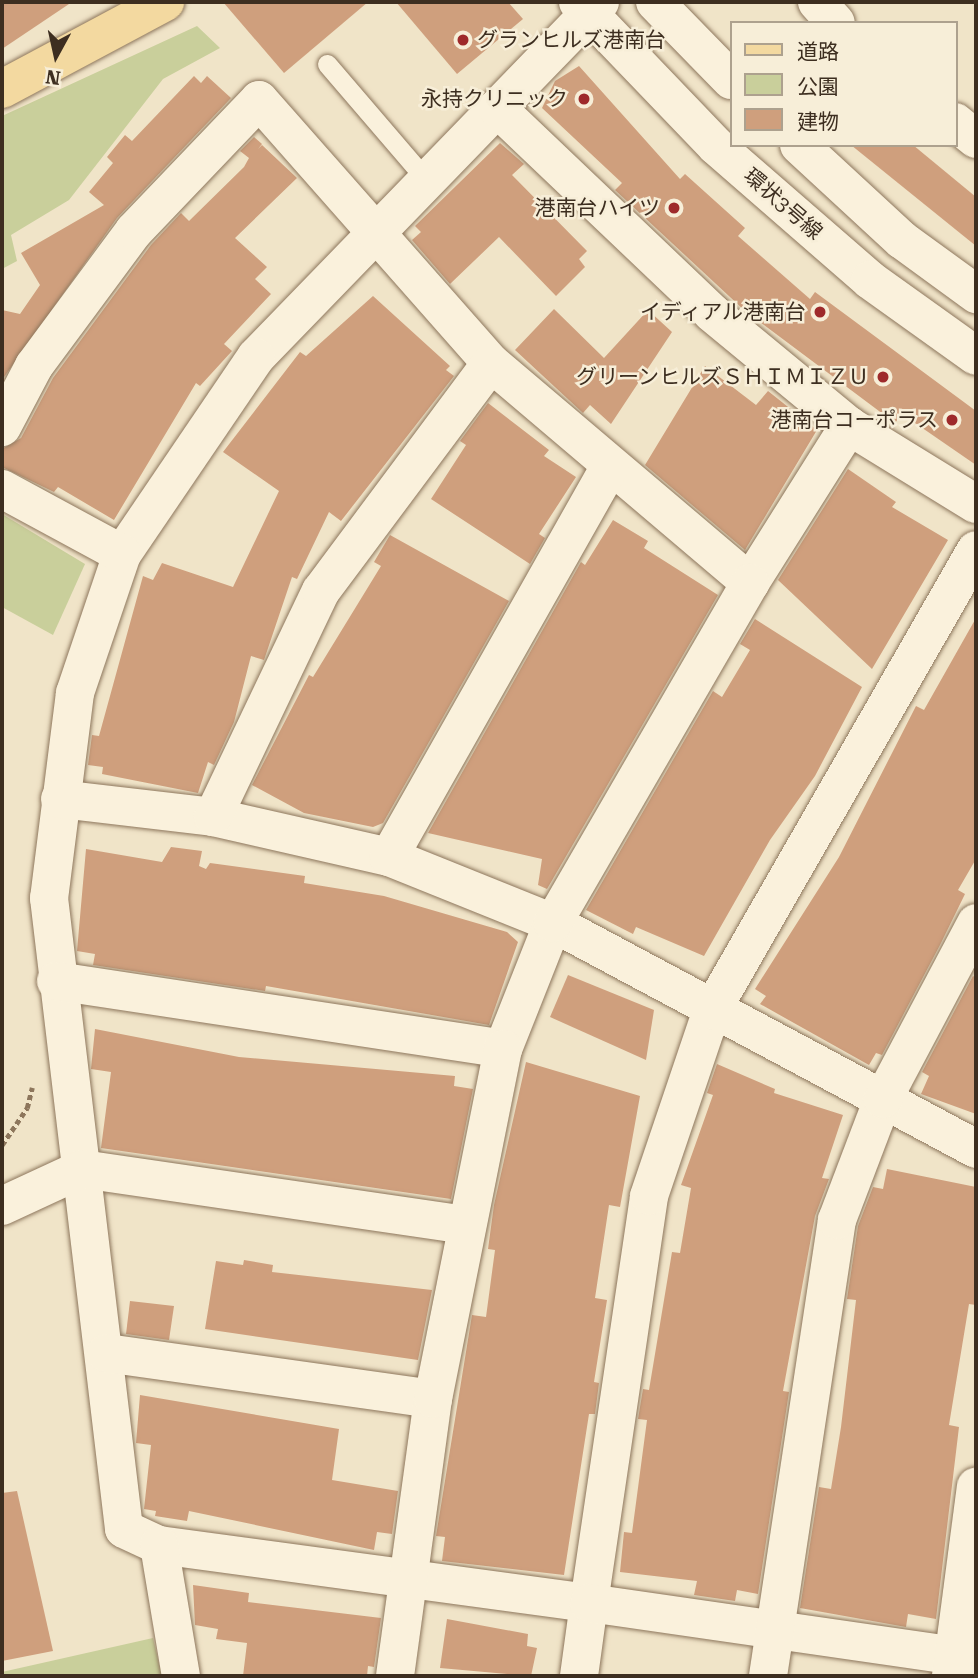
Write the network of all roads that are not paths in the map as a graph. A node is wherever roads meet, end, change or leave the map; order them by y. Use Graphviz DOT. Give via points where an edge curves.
graph roads {
  1 [pos="165,2"];
  2 [pos="656,2"];
  3 [pos="817,2"];
  4 [pos="589,6"];
  5 [pos="834,21"];
  6 [pos="327,64"];
  7 [pos="730,79"];
  8 [pos="2,89"];
  9 [pos="497,108"];
  10 [pos="957,124"];
  11 [pos="976,139"];
  12 [pos="801,147"];
  13 [pos="428,183"];
  14 [pos="377,235"];
  15 [pos="976,294"];
  16 [pos="976,356"];
  17 [pos="491,363"];
  18 [pos="849,426"];
  19 [pos="2,427"];
  20 [pos="609,468"];
  21 [pos="2,489"];
  22 [pos="976,504"];
  23 [pos="976,550"];
  24 [pos="122,554"];
  25 [pos="750,583"];
  26 [pos="60,799"];
  27 [pos="213,817"];
  28 [pos="389,857"];
  29 [pos="553,923"];
  30 [pos="974,930"];
  31 [pos="56,981"];
  32 [pos="712,1010"];
  33 [pos="503,1049"];
  34 [pos="883,1100"];
  35 [pos="976,1149"];
  36 [pos="82,1169"];
  37 [pos="2,1206"];
  38 [pos="466,1225"];
  39 [pos="106,1353"];
  40 [pos="433,1399"];
  41 [pos="976,1487"];
  42 [pos="159,1545"];
  43 [pos="409,1579"];
  44 [pos="589,1603"];
  45 [pos="775,1631"];
  46 [pos="960,1663"];
  47 [pos="181,1676"];
  48 [pos="395,1676"];
  49 [pos="579,1676"];
  50 [pos="768,1676"];
  1 -- 8 [label="main road"];
  2 -- 7 [label="street"];
  3 -- 5 [label="street"];
  4 -- 9 [label="street"];
  4 -- 16 [label="street, 環状3号線" via="716,146 870,280"];
  6 -- 13 [label="lane"];
  9 -- 13 [label="street"];
  9 -- 18 [label="street" via="712,313"];
  10 -- 11 [label="street"];
  12 -- 15 [label="street" via="902,240"];
  13 -- 14 [label="street"];
  14 -- 17 [label="street"];
  14 -- 19 [label="street" via="259,100 101,273 34,366"];
  14 -- 24 [label="street" via="256,357"];
  17 -- 20 [label="street"];
  17 -- 27 [label="street" via="321,591"];
  18 -- 22 [label="street"];
  18 -- 25 [label="street"];
  20 -- 25 [label="street"];
  20 -- 28 [label="street"];
  21 -- 24 [label="street"];
  23 -- 32 [label="street"];
  24 -- 26 [label="street" via="75,693"];
  25 -- 29 [label="street"];
  26 -- 27 [label="street"];
  26 -- 31 [label="street" via="50,898"];
  27 -- 28 [label="street"];
  28 -- 29 [label="street"];
  29 -- 32 [label="street"];
  29 -- 33 [label="street"];
  30 -- 34 [label="street"];
  31 -- 33 [label="street"];
  31 -- 36 [label="street"];
  32 -- 34 [label="street"];
  32 -- 44 [label="street" via="649,1196"];
  33 -- 38 [label="street"];
  34 -- 35 [label="street"];
  34 -- 45 [label="street" via="837,1220"];
  36 -- 37 [label="street"];
  36 -- 38 [label="street"];
  36 -- 39 [label="street"];
  38 -- 40 [label="street"];
  39 -- 40 [label="street"];
  39 -- 42 [label="street" via="124,1529"];
  40 -- 43 [label="street"];
  41 -- 46 [label="street"];
  42 -- 43 [label="street"];
  42 -- 47 [label="street"];
  43 -- 44 [label="street"];
  43 -- 48 [label="street"];
  44 -- 45 [label="street"];
  44 -- 49 [label="street"];
  45 -- 46 [label="street"];
  45 -- 50 [label="street"];
}
